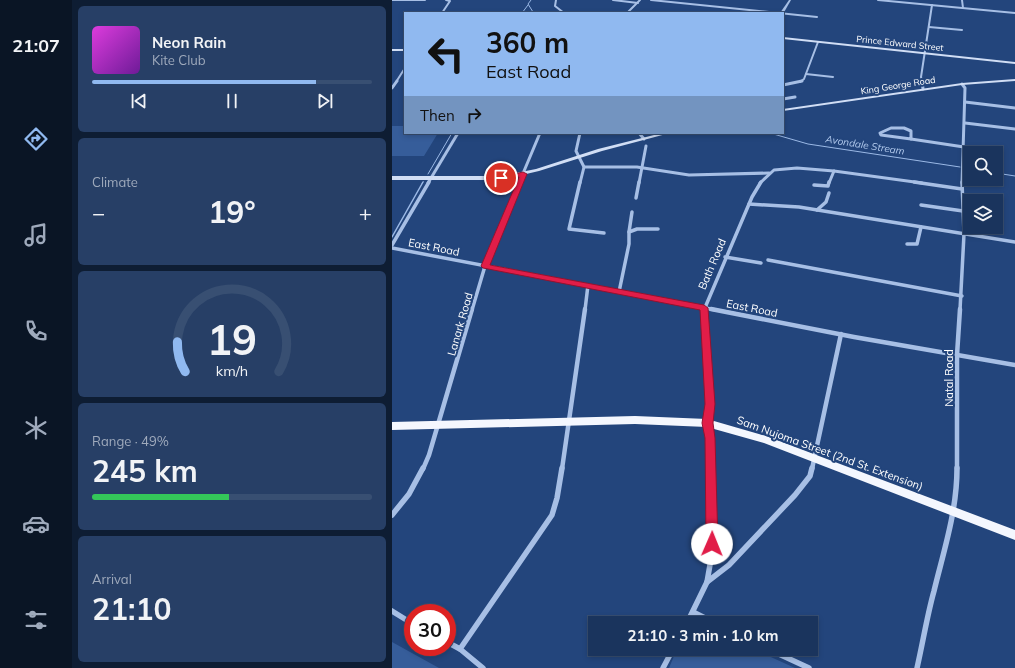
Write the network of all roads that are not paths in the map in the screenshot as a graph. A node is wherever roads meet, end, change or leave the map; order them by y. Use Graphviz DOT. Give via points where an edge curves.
graph roads {
  1 [pos="425,0"];
  2 [pos="446,0"];
  3 [pos="556,0"];
  4 [pos="613,0"];
  5 [pos="640,0"];
  6 [pos="651,0"];
  7 [pos="790,0"];
  8 [pos="878,0"];
  9 [pos="962,0"];
  10 [pos="393,1"];
  11 [pos="890,1"];
  12 [pos="638,2"];
  13 [pos="932,5"];
  14 [pos="963,8"];
  15 [pos="443,12"];
  16 [pos="563,12"];
  17 [pos="628,12"];
  18 [pos="772,12"];
  19 [pos="783,12"];
  20 [pos="784,13"];
  21 [pos="1015,13"];
  22 [pos="817,17"];
  23 [pos="929,27"];
  24 [pos="962,30"];
  25 [pos="784,38"];
  26 [pos="818,42"];
  27 [pos="392,50"];
  28 [pos="404,50"];
  29 [pos="925,53"];
  30 [pos="1015,63"];
  31 [pos="404,70"];
  32 [pos="806,74"];
  33 [pos="833,77"];
  34 [pos="1015,80"];
  35 [pos="962,84"];
  36 [pos="784,85"];
  37 [pos="392,88"];
  38 [pos="923,89"];
  39 [pos="795,97"];
  40 [pos="784,99"];
  41 [pos="965,102"];
  42 [pos="1015,108"];
  43 [pos="784,110"];
  44 [pos="965,123"];
  45 [pos="1015,129"];
  46 [pos="457,134"];
  47 [pos="540,134"];
  48 [pos="580,134"];
  49 [pos="639,134"];
  50 [pos="664,134"];
  51 [pos="644,139"];
  52 [pos="911,140"];
  53 [pos="646,146"];
  54 [pos="964,146"];
  55 [pos="963,147"];
  56 [pos="578,157"];
  57 [pos="584,167"];
  58 [pos="642,168"];
  59 [pos="963,168"];
  60 [pos="834,171"];
  61 [pos="769,173"];
  62 [pos="523,174"];
  63 [pos="392,178"];
  64 [pos="431,179"];
  65 [pos="814,185"];
  66 [pos="962,189"];
  67 [pos="829,193"];
  68 [pos="636,198"];
  69 [pos="750,204"];
  70 [pos="921,205"];
  71 [pos="817,210"];
  72 [pos="963,210"];
  73 [pos="632,212"];
  74 [pos="921,227"];
  75 [pos="658,229"];
  76 [pos="628,232"];
  77 [pos="604,233"];
  78 [pos="963,234"];
  79 [pos="964,234"];
  80 [pos="1015,242"];
  81 [pos="907,244"];
  82 [pos="392,247"];
  83 [pos="725,257"];
  84 [pos="768,260"];
  85 [pos="761,263"];
  86 [pos="486,266"];
  87 [pos="588,285"];
  88 [pos="619,292"];
  89 [pos="962,296"];
  90 [pos="704,308"];
  91 [pos="841,334"];
  92 [pos="958,355"];
  93 [pos="1015,365"];
  94 [pos="570,422"];
  95 [pos="707,423"];
  96 [pos="439,425"];
  97 [pos="392,426"];
  98 [pos="815,459"];
  99 [pos="954,512"];
  100 [pos="392,515"];
  101 [pos="1015,535"];
  102 [pos="707,582"];
  103 [pos="392,611"];
  104 [pos="692,612"];
  105 [pos="690,616"];
  106 [pos="700,616"];
  107 [pos="404,618"];
  108 [pos="456,647"];
  109 [pos="460,649"];
  110 [pos="669,656"];
  111 [pos="783,656"];
  112 [pos="482,668"];
  113 [pos="663,668"];
  114 [pos="809,668"];
  115 [pos="917,668"];
  1 -- 10 [label="street"];
  2 -- 15 [label="street" via="450,1"];
  3 -- 16 [label="street" via="555,6"];
  4 -- 12 [label="street"];
  5 -- 12 [label="street"];
  6 -- 18 [label="street"];
  7 -- 19 [label="street"];
  8 -- 11 [label="street"];
  9 -- 14 [label="street"];
  11 -- 13 [label="street"];
  12 -- 17 [label="street"];
  13 -- 14 [label="street"];
  13 -- 23 [label="street"];
  14 -- 21 [label="street"];
  20 -- 22 [label="street"];
  23 -- 24 [label="street"];
  23 -- 29 [label="street"];
  25 -- 26 [label="main road, Prince Edward Street"];
  26 -- 29 [label="main road, Prince Edward Street"];
  26 -- 32 [label="street"];
  27 -- 28 [label="main road"];
  29 -- 30 [label="main road, Prince Edward Street"];
  29 -- 38 [label="street" via="921,77"];
  31 -- 37 [label="street"];
  32 -- 33 [label="street"];
  32 -- 36 [label="street" via="800,82"];
  34 -- 35 [label="main road, King George Road"];
  35 -- 38 [label="main road, King George Road"];
  35 -- 41 [label="street, Natal Road" via="965,88"];
  38 -- 43 [label="main road, King George Road"];
  39 -- 40 [label="street"];
  41 -- 42 [label="street"];
  41 -- 44 [label="street, Natal Road"];
  44 -- 45 [label="street"];
  44 -- 54 [label="street, Natal Road"];
  46 -- 64 [label="street"];
  47 -- 62 [label="street, Lanark Road"];
  48 -- 56 [label="street" via="575,150"];
  49 -- 51 [label="street"];
  50 -- 51 [label="main road"];
  51 -- 56 [label="main road"];
  52 -- 52 [label="street" via="883,136 880,133 886,130 908,129 911,131"];
  52 -- 55 [label="street"];
  53 -- 58 [label="street"];
  56 -- 57 [label="street"];
  56 -- 62 [label="main road"];
  57 -- 58 [label="street"];
  57 -- 77 [label="street" via="569,229"];
  58 -- 61 [label="street" via="684,175"];
  58 -- 68 [label="street"];
  59 -- 66 [label="street, Natal Road"];
  60 -- 61 [label="street" via="789,168"];
  60 -- 65 [label="street" via="828,186"];
  60 -- 66 [label="street"];
  61 -- 69 [label="street, Bath Road" via="762,180"];
  62 -- 64 [label="main road" via="482,180"];
  62 -- 86 [label="street, Lanark Road"];
  63 -- 64 [label="main road"];
  64 -- 82 [label="street"];
  66 -- 72 [label="street, Natal Road"];
  67 -- 71 [label="street" via="826,202"];
  69 -- 71 [label="street"];
  69 -- 83 [label="street, Bath Road"];
  70 -- 72 [label="street"];
  71 -- 74 [label="street"];
  73 -- 76 [label="street"];
  74 -- 78 [label="street"];
  74 -- 81 [label="street" via="917,244"];
  75 -- 76 [label="street" via="637,229"];
  76 -- 88 [label="street" via="629,244"];
  79 -- 80 [label="street"];
  79 -- 89 [label="street, Natal Road"];
  82 -- 86 [label="street, East Road"];
  83 -- 85 [label="street"];
  83 -- 90 [label="street, Bath Road"];
  84 -- 89 [label="street"];
  86 -- 87 [label="street, East Road"];
  86 -- 96 [label="street, Lanark Road"];
  87 -- 88 [label="street, East Road"];
  87 -- 94 [label="street"];
  88 -- 90 [label="street, East Road"];
  89 -- 92 [label="street, Natal Road"];
  90 -- 91 [label="street, East Road"];
  90 -- 95 [label="street, Bath Road" via="710,404"];
  91 -- 92 [label="street, East Road"];
  91 -- 98 [label="street"];
  92 -- 93 [label="street, East Road"];
  92 -- 99 [label="street, Natal Road"];
  94 -- 95 [label="highway, Sam Nujoma Street (2nd St. Extension)" via="656,420"];
  94 -- 96 [label="highway, Sam Nujoma Street (2nd St. Extension)"];
  94 -- 109 [label="street" via="558,495 552,515"];
  95 -- 98 [label="highway, Sam Nujoma Street (2nd St. Extension)" via="760,438"];
  95 -- 102 [label="street, Bath Road" via="710,438 712,530"];
  96 -- 97 [label="highway, Sam Nujoma Street (2nd St. Extension)"];
  96 -- 100 [label="street, Lanark Road" via="416,485"];
  98 -- 99 [label="highway, Sam Nujoma Street (2nd St. Extension)"];
  98 -- 102 [label="street" via="810,476 795,495 729,565"];
  99 -- 101 [label="highway, Sam Nujoma Street (2nd St. Extension)"];
  99 -- 115 [label="street, Natal Road"];
  102 -- 104 [label="street, Bath Road"];
  103 -- 107 [label="street"];
  104 -- 105 [label="street, Bath Road"];
  104 -- 106 [label="street"];
  108 -- 109 [label="street"];
  109 -- 112 [label="street"];
  110 -- 113 [label="street"];
  111 -- 114 [label="street"];
}
